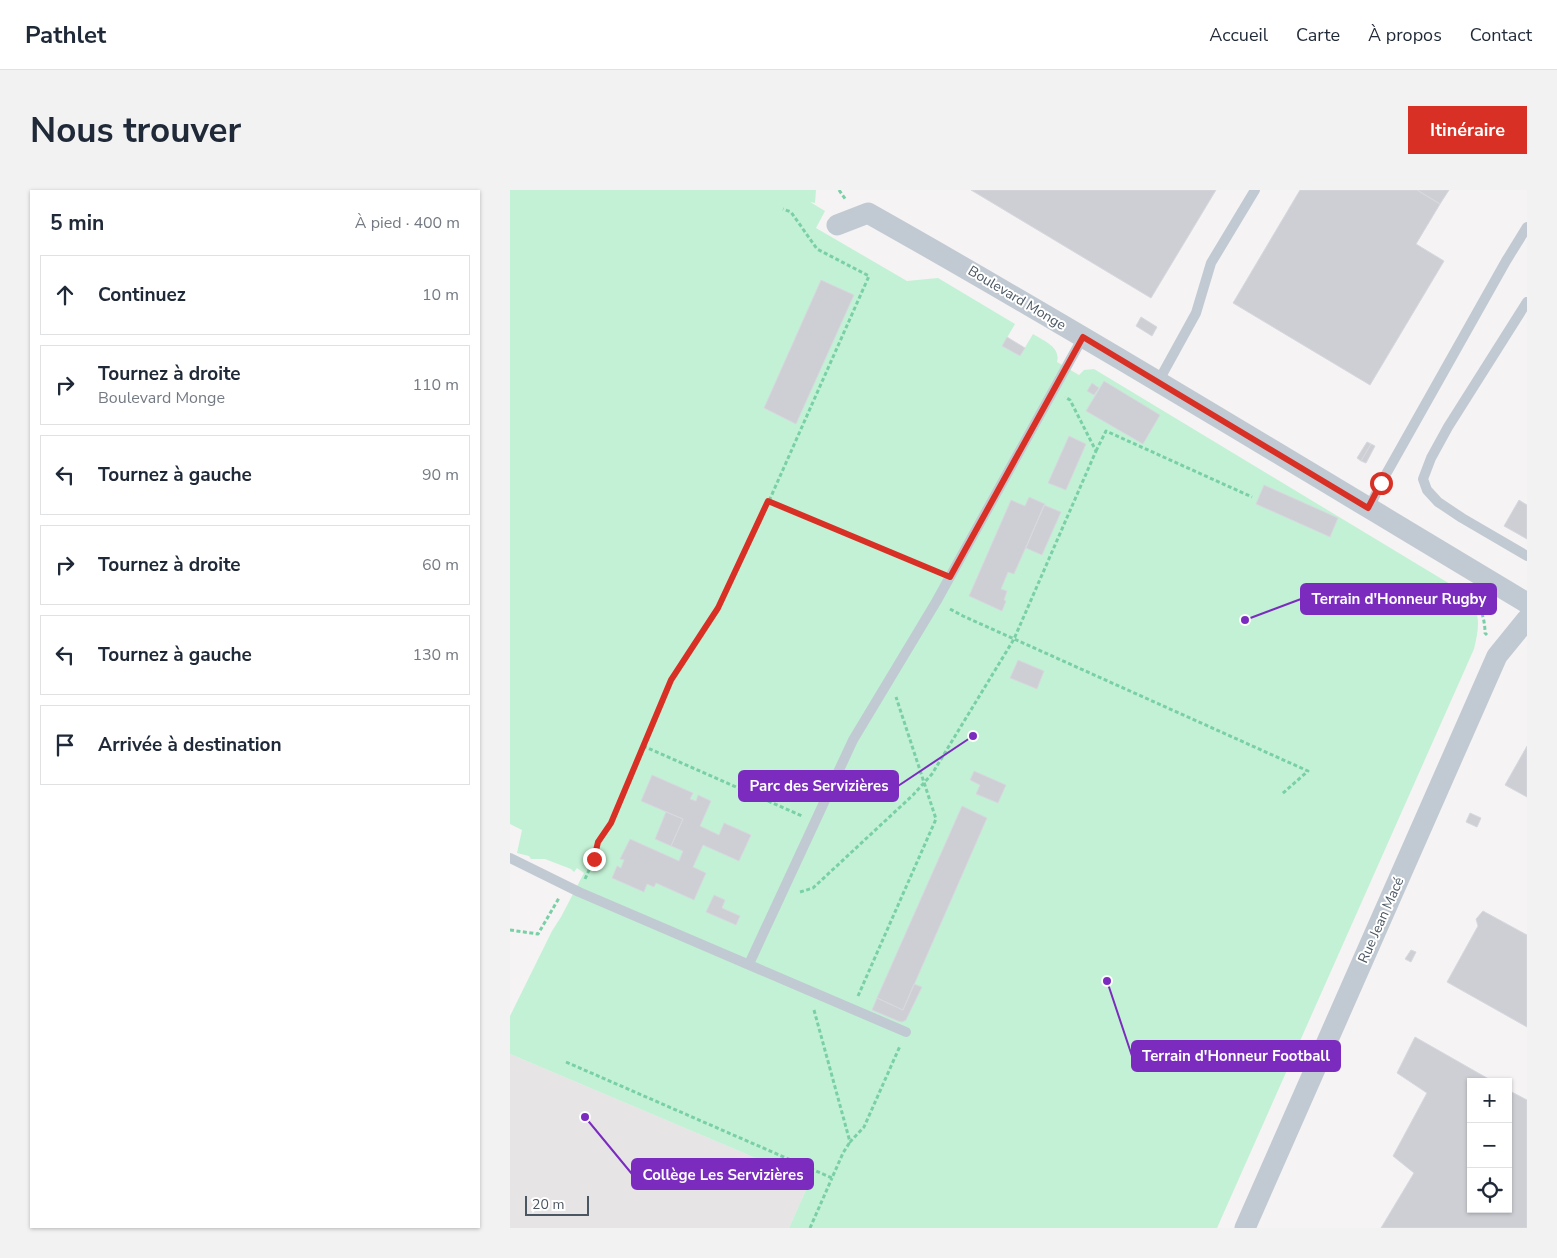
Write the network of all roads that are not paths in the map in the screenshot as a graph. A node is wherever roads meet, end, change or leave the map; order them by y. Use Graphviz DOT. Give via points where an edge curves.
graph roads {
  1 [pos="1255,190"];
  2 [pos="837,225"];
  3 [pos="1527,227"];
  4 [pos="1527,302"];
  5 [pos="1083,337"];
  6 [pos="1158,382"];
  7 [pos="1368,508"];
  8 [pos="1527,556"];
  9 [pos="1527,603"];
  10 [pos="1527,619"];
  11 [pos="510,858"];
  12 [pos="749,964"];
  13 [pos="906,1032"];
  14 [pos="1245,1228"];
  1 -- 6 [label="lane" via="1211,263 1196,313"];
  2 -- 5 [label="street, Boulevard Monge" via="868,213"];
  3 -- 7 [label="lane"];
  4 -- 8 [label="lane" via="1448,426 1423,480 1438,502"];
  5 -- 6 [label="street, Boulevard Monge"];
  5 -- 12 [label="lane" via="936,602 853,740"];
  6 -- 7 [label="street, Boulevard Monge"];
  7 -- 9 [label="street, Boulevard Monge"];
  10 -- 14 [label="street, Rue Jean Macé" via="1497,656"];
  11 -- 12 [label="lane" via="579,892"];
  12 -- 13 [label="lane"];
}
